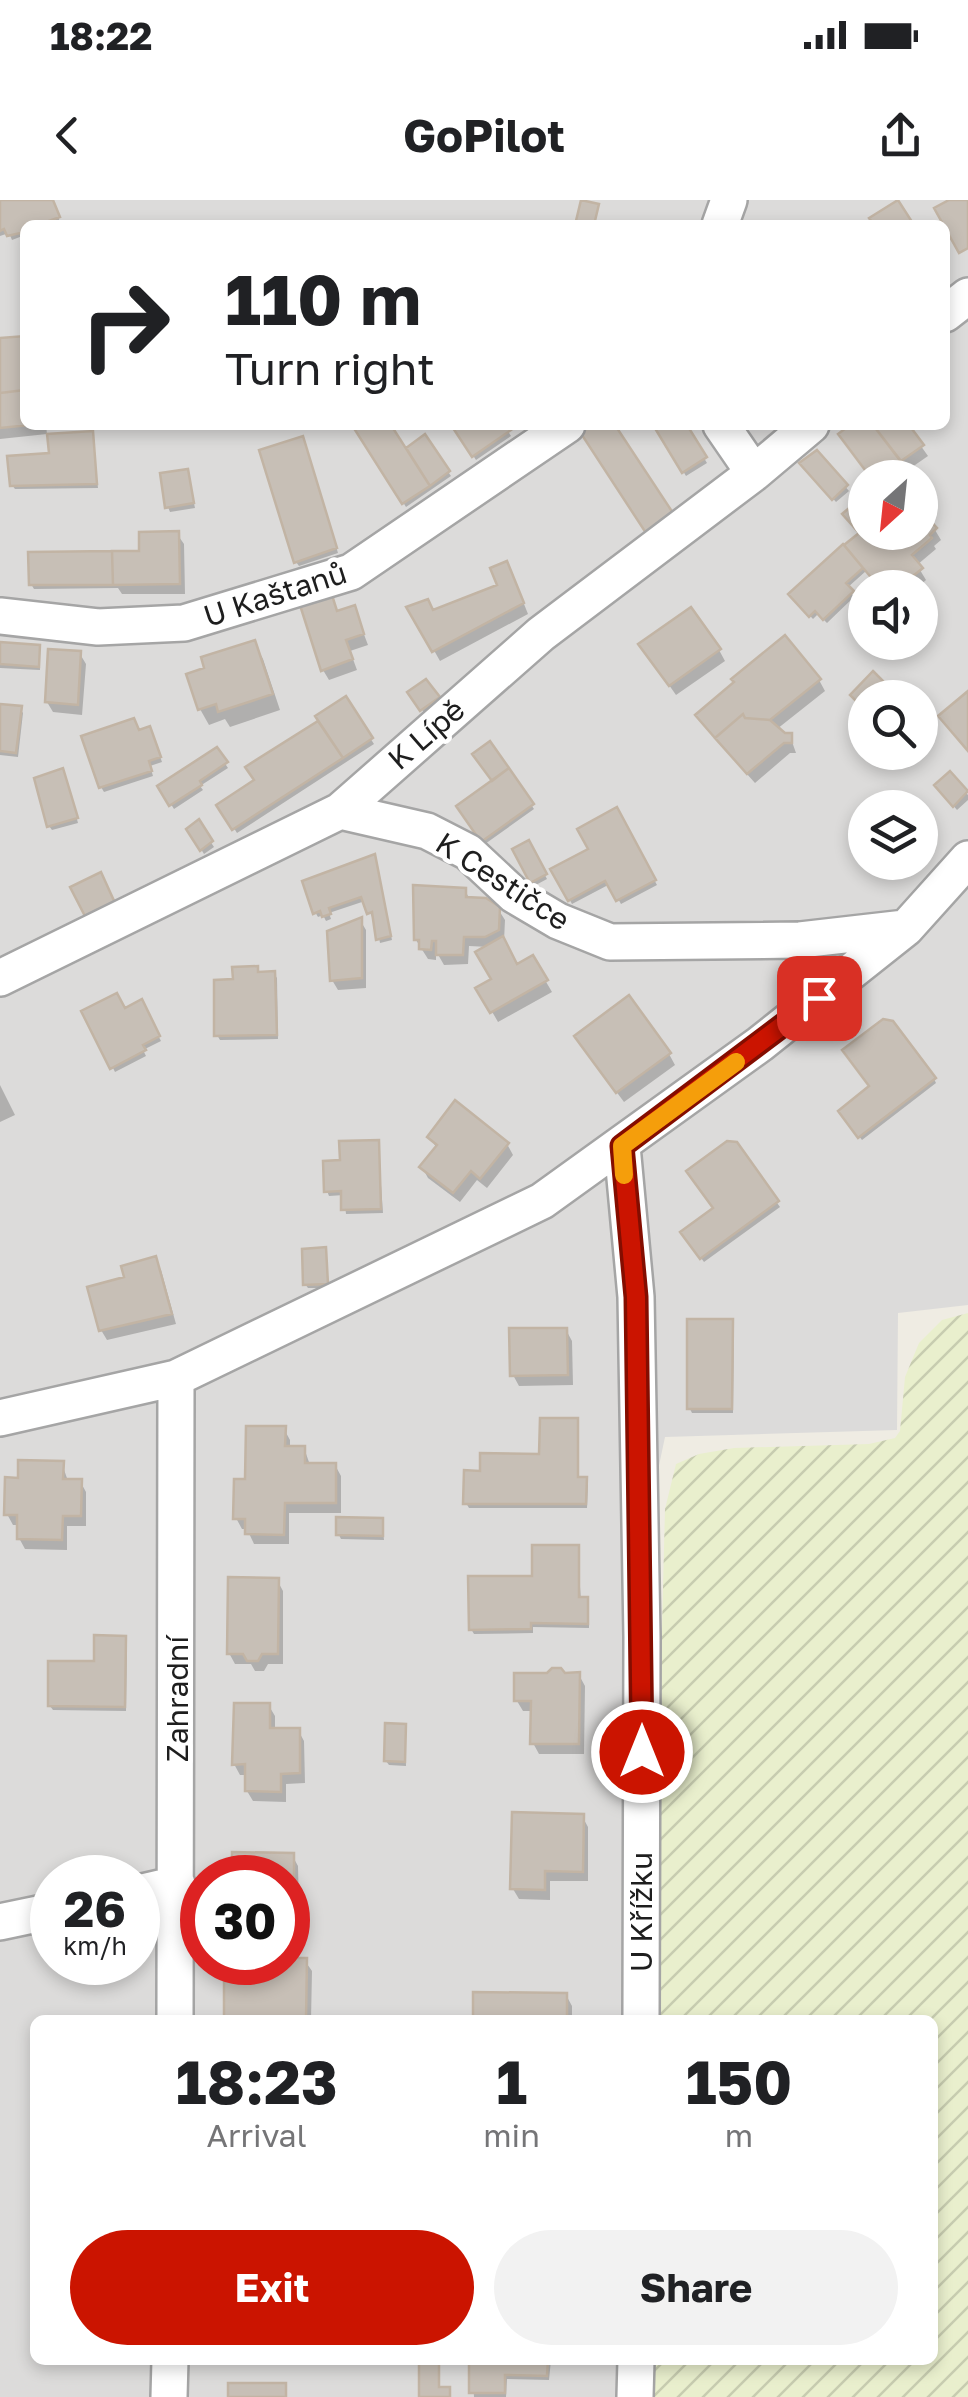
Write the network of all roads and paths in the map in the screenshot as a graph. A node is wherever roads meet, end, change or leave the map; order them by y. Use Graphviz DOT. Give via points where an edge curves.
graph roads {
  1 [pos="561,430"];
  2 [pos="725,430"];
  3 [pos="805,430"];
  4 [pos="754,472"];
  5 [pos="0,616"];
  6 [pos="340,811"];
  7 [pos="968,859"];
  8 [pos="906,928"];
  9 [pos="0,978"];
  10 [pos="622,1146"];
  11 [pos="176,1378"];
  12 [pos="0,1418"];
  13 [pos="177,1884"];
  14 [pos="160,1887"];
  15 [pos="30,1916"];
  16 [pos="0,1922"];
  17 [pos="175,2015"];
  18 [pos="640,2015"];
  19 [pos="170,2365"];
  20 [pos="636,2365"];
  21 [pos="170,2397"];
  22 [pos="635,2397"];
  1 -- 5 [label="street, U Kaštanů" via="352,572 184,623 98,627"];
  2 -- 4 [label="street"];
  3 -- 4 [label="street, K Lípě"];
  4 -- 6 [label="street, K Lípě" via="541,634"];
  6 -- 8 [label="street, K Cestičce" via="427,831 468,852 514,895 558,922 610,942 800,940"];
  6 -- 9 [label="street, K Lípě"];
  7 -- 8 [label="street"];
  8 -- 10 [label="street"];
  10 -- 11 [label="street" via="542,1201"];
  10 -- 18 [label="street, U Křížku" via="636,1297"];
  11 -- 12 [label="street"];
  11 -- 13 [label="street, Zahradní"];
  13 -- 14 [label="street"];
  13 -- 17 [label="street, Zahradní"];
  15 -- 16 [label="street"];
  19 -- 21 [label="street"];
  20 -- 22 [label="street"];
}
